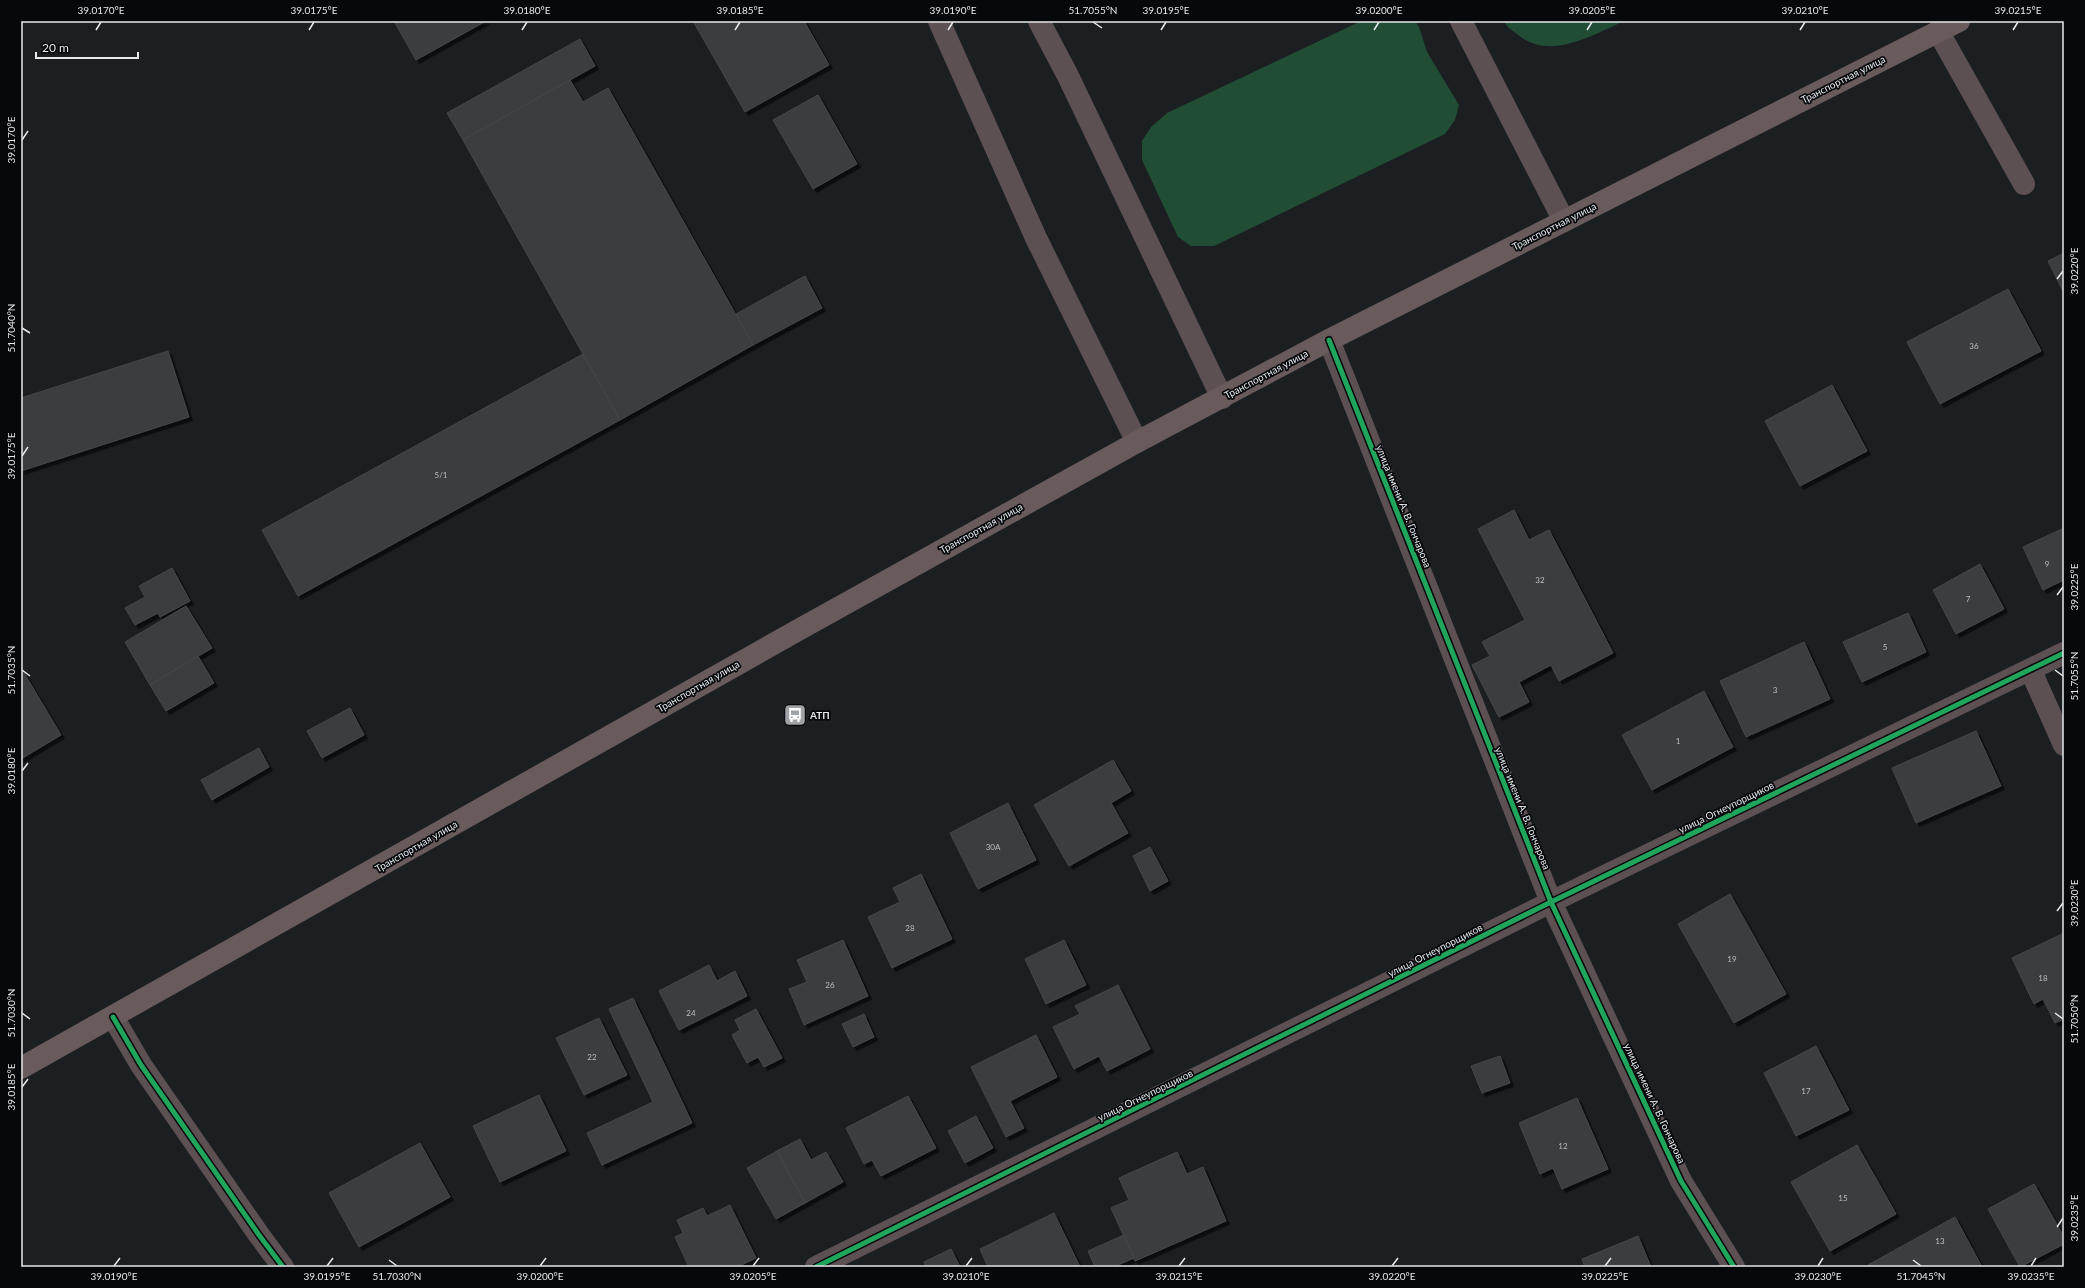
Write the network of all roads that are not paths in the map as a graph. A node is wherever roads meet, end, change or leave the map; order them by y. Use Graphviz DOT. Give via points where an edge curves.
graph roads {
  1 [pos="939,21"];
  2 [pos="1039,21"];
  3 [pos="1462,21"];
  4 [pos="1959,21"];
  5 [pos="1938,31"];
  6 [pos="2024,184"];
  7 [pos="1564,221"];
  8 [pos="1329,340"];
  9 [pos="1222,398"];
  10 [pos="1137,442"];
  11 [pos="2064,653"];
  12 [pos="2031,671"];
  13 [pos="2064,744"];
  14 [pos="1551,902"];
  15 [pos="113,1017"];
  16 [pos="21,1068"];
  17 [pos="283,1267"];
  18 [pos="816,1267"];
  19 [pos="1734,1267"];
  1 -- 10 [label="street" via="1036,238"];
  2 -- 9 [label="street" via="1068,76"];
  3 -- 7 [label="street"];
  4 -- 5 [label="main road, Транспортная улица"];
  5 -- 6 [label="street"];
  5 -- 7 [label="main road, Транспортная улица"];
  7 -- 8 [label="main road, Транспортная улица"];
  8 -- 9 [label="main road, Транспортная улица"];
  8 -- 14 [label="street, улица имени А. В. Гончарова"];
  9 -- 10 [label="main road, Транспортная улица"];
  10 -- 15 [label="main road, Транспортная улица"];
  11 -- 12 [label="street, улица Огнеупорщиков"];
  12 -- 13 [label="street"];
  12 -- 14 [label="street, улица Огнеупорщиков"];
  14 -- 18 [label="street, улица Огнеупорщиков"];
  14 -- 19 [label="street, улица имени А. В. Гончарова" via="1681,1181"];
  15 -- 16 [label="main road, Транспортная улица"];
  15 -- 17 [label="street" via="141,1065"];
}
